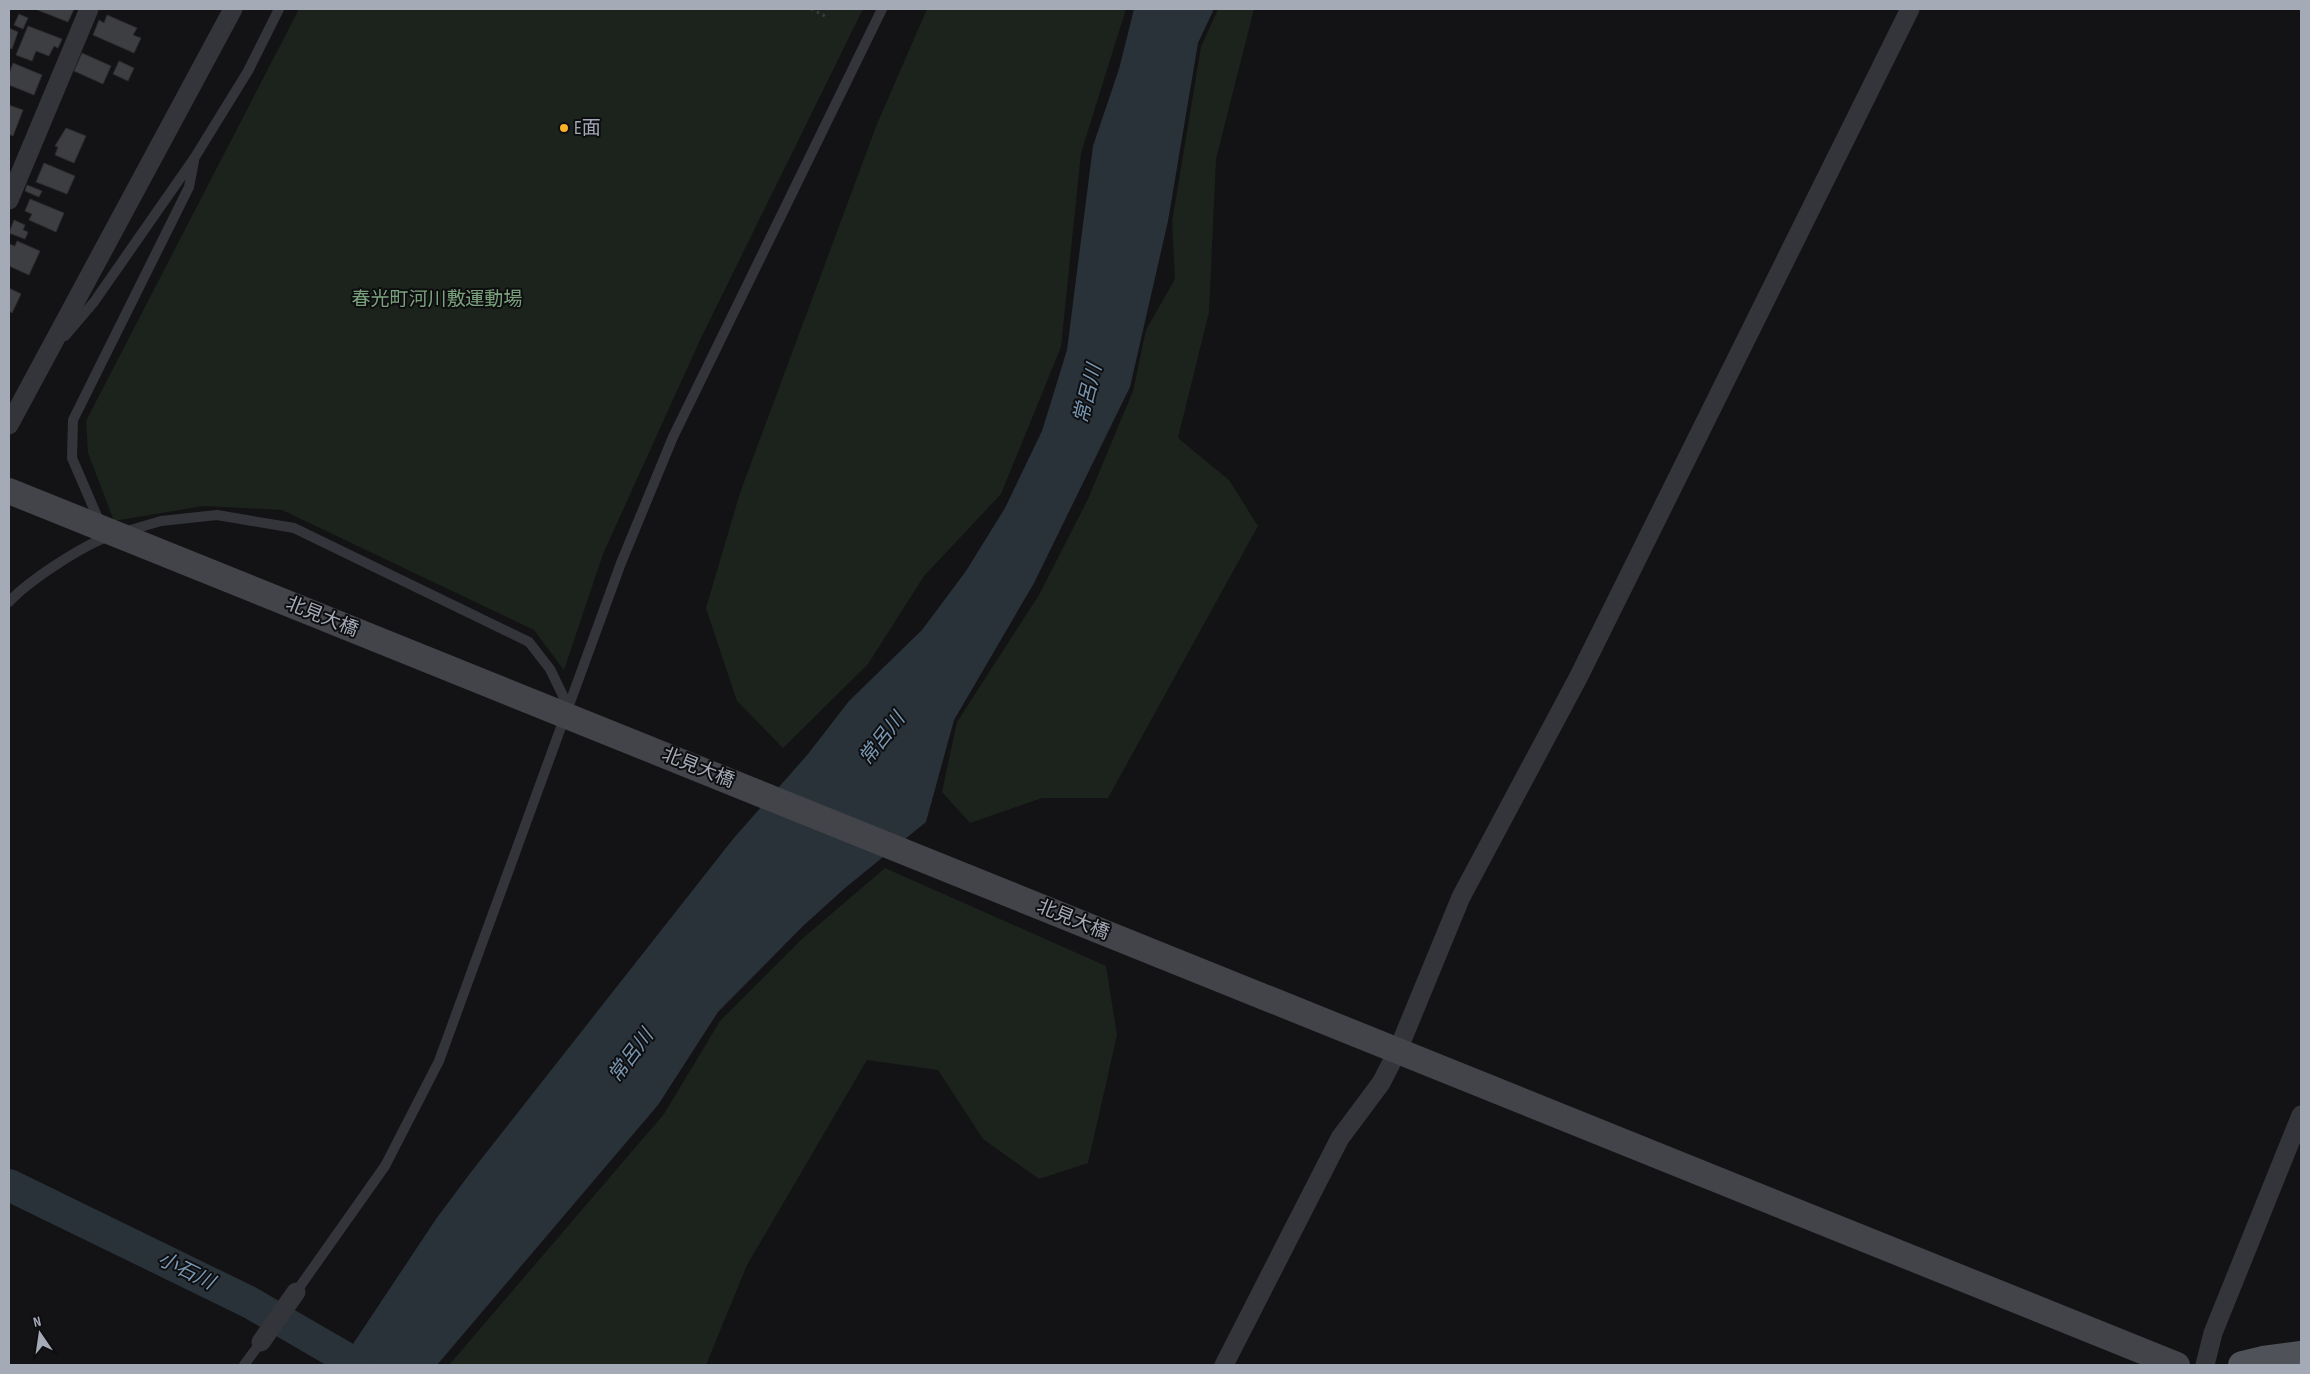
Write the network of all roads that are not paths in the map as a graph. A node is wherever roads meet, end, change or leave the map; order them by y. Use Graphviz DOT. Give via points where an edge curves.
graph roads {
  1 [pos="89,9"];
  2 [pos="233,9"];
  3 [pos="280,9"];
  4 [pos="882,9"];
  5 [pos="1910,9"];
  6 [pos="195,157"];
  7 [pos="9,200"];
  8 [pos="43,361"];
  9 [pos="9,425"];
  10 [pos="9,491"];
  11 [pos="107,537"];
  12 [pos="9,602"];
  13 [pos="568,706"];
  14 [pos="1392,1048"];
  15 [pos="2301,1115"];
  16 [pos="296,1292"];
  17 [pos="261,1342"];
  18 [pos="2301,1355"];
  19 [pos="244,1365"];
  20 [pos="1224,1365"];
  21 [pos="2177,1365"];
  22 [pos="2205,1365"];
  23 [pos="2242,1365"];
  1 -- 7 [label="street"];
  2 -- 8 [label="street"];
  3 -- 6 [label="lane" via="248,72"];
  4 -- 13 [label="lane" via="673,437 621,563"];
  5 -- 14 [label="street" via="1578,678 1461,897"];
  6 -- 8 [label="lane" via="94,302"];
  6 -- 11 [label="lane" via="189,187 72,420 72,458"];
  8 -- 9 [label="street"];
  10 -- 14 [label="street, 北見大橋"];
  11 -- 12 [label="lane" via="52,567"];
  11 -- 13 [label="lane" via="161,521 217,515 294,528 529,642 550,669"];
  13 -- 16 [label="lane" via="438,1061 385,1166"];
  14 -- 20 [label="street" via="1381,1083 1340,1138"];
  14 -- 21 [label="street, 北見大橋"];
  15 -- 22 [label="street" via="2213,1333"];
  16 -- 17 [label="street"];
  17 -- 19 [label="lane"];
  18 -- 23 [label="main road"];
}
